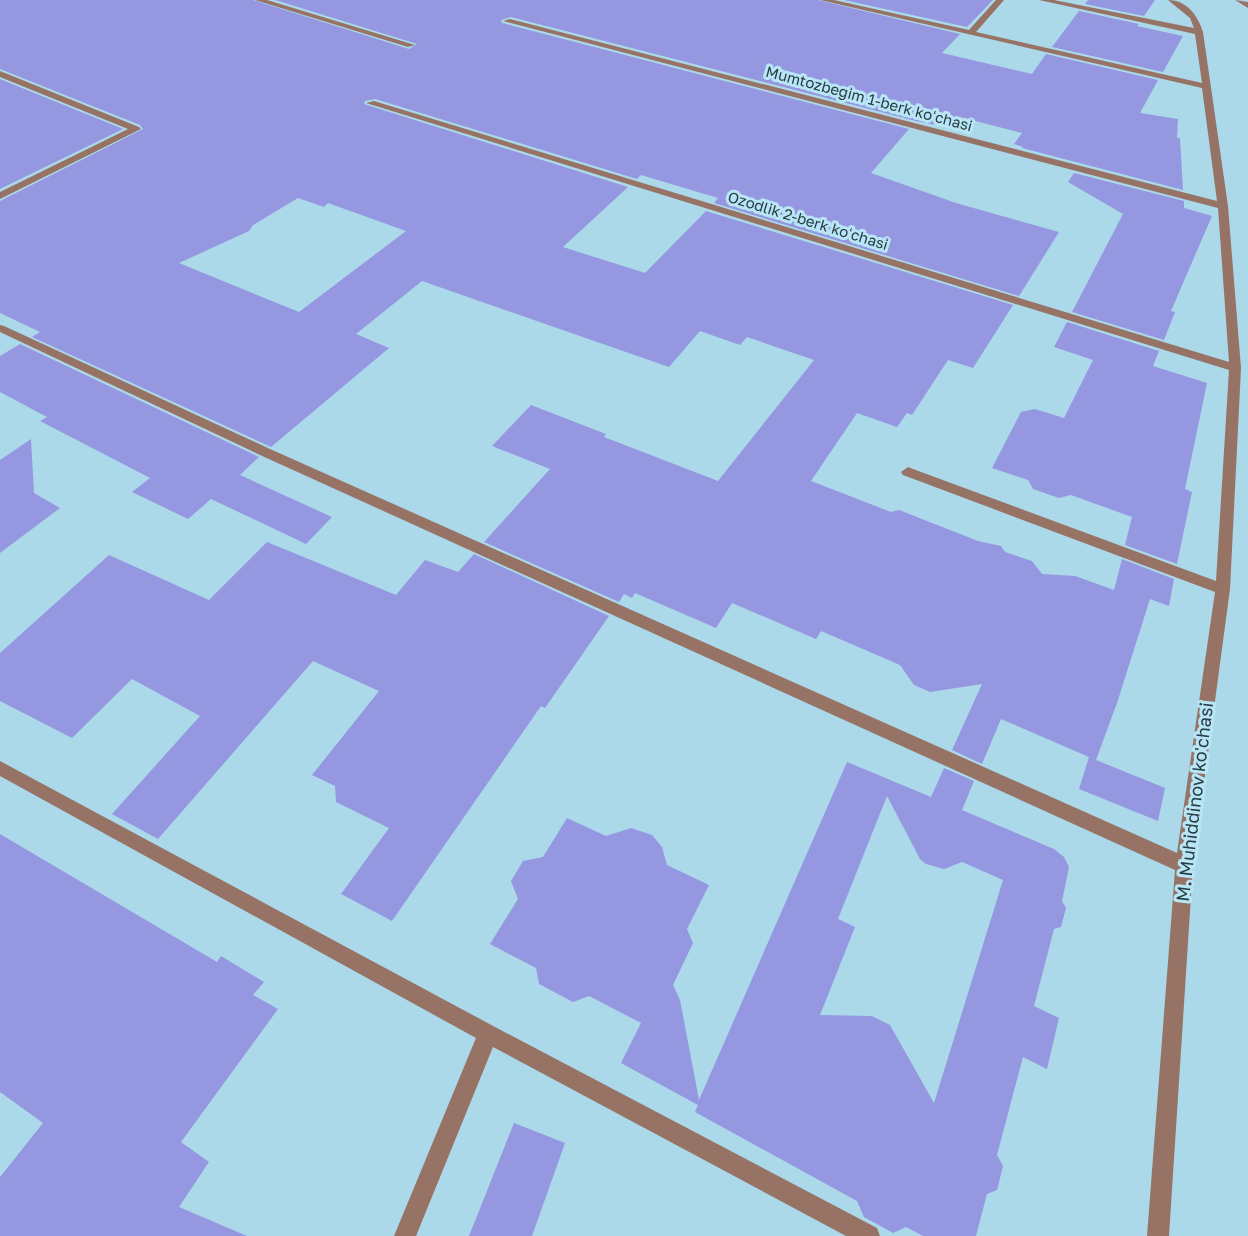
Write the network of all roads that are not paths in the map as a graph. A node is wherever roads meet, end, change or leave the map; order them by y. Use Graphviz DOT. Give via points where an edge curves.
graph roads {
  1 [pos="259,0"];
  2 [pos="824,0"];
  3 [pos="1000,0"];
  4 [pos="1043,0"];
  5 [pos="1172,0"];
  6 [pos="1239,0"];
  7 [pos="1248,6"];
  8 [pos="507,21"];
  9 [pos="1199,32"];
  10 [pos="971,33"];
  11 [pos="411,45"];
  12 [pos="0,74"];
  13 [pos="1208,87"];
  14 [pos="371,103"];
  15 [pos="0,196"];
  16 [pos="1223,206"];
  17 [pos="0,328"];
  18 [pos="1235,368"];
  19 [pos="908,472"];
  20 [pos="1223,589"];
  21 [pos="0,768"];
  22 [pos="1184,865"];
  23 [pos="488,1034"];
  24 [pos="405,1236"];
  25 [pos="869,1236"];
  26 [pos="1158,1236"];
  1 -- 11 [label="street"];
  2 -- 10 [label="street"];
  3 -- 10 [label="street"];
  4 -- 9 [label="street"];
  5 -- 9 [label="street" via="1194,16"];
  6 -- 7 [label="street"];
  8 -- 16 [label="street, Mumtozbegim 1-berk koʻchasi"];
  9 -- 13 [label="street, M. Muhiddinov ko'chasi"];
  10 -- 13 [label="street"];
  12 -- 15 [label="street" via="136,129"];
  13 -- 16 [label="street, M. Muhiddinov ko'chasi"];
  14 -- 18 [label="street, Ozodlik 2-berk koʻchasi"];
  16 -- 18 [label="street, M. Muhiddinov ko'chasi"];
  17 -- 22 [label="street" via="265,452"];
  18 -- 20 [label="street, M. Muhiddinov ko'chasi"];
  19 -- 20 [label="street"];
  20 -- 22 [label="street, M. Muhiddinov ko'chasi"];
  21 -- 23 [label="street"];
  22 -- 26 [label="street, M. Muhiddinov ko'chasi"];
  23 -- 24 [label="street"];
  23 -- 25 [label="street"];
}
